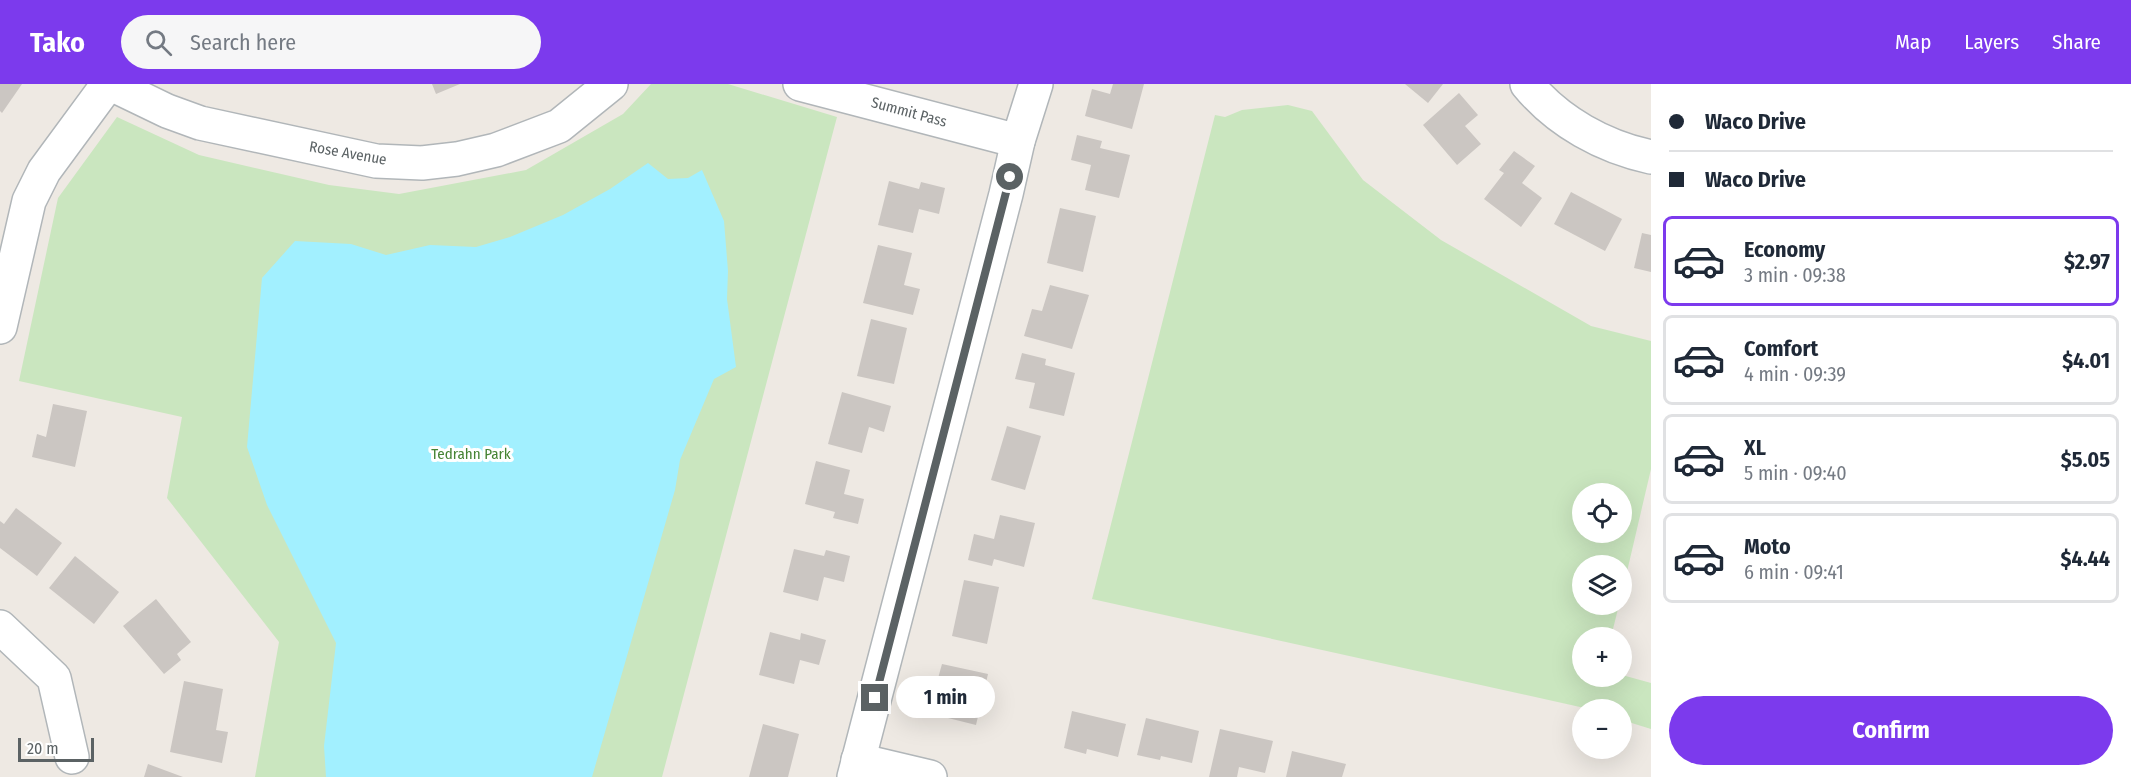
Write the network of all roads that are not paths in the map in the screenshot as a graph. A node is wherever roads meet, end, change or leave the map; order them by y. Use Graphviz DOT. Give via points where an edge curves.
graph roads {
  1 [pos="110,84"];
  2 [pos="611,84"];
  3 [pos="800,84"];
  4 [pos="1036,84"];
  5 [pos="1527,84"];
  6 [pos="1018,141"];
  7 [pos="1651,157"];
  8 [pos="0,327"];
  9 [pos="0,627"];
  10 [pos="72,757"];
  11 [pos="856,769"];
  12 [pos="930,777"];
  1 -- 2 [label="street, Rose Avenue" via="200,123 376,161 422,163 496,150 559,126"];
  1 -- 8 [label="street" via="44,171 29,201"];
  3 -- 6 [label="street, Summit Pass"];
  4 -- 6 [label="street"];
  5 -- 7 [label="street" via="1563,118 1586,133"];
  6 -- 11 [label="street"];
  9 -- 10 [label="street" via="54,678"];
  11 -- 12 [label="street"];
}
